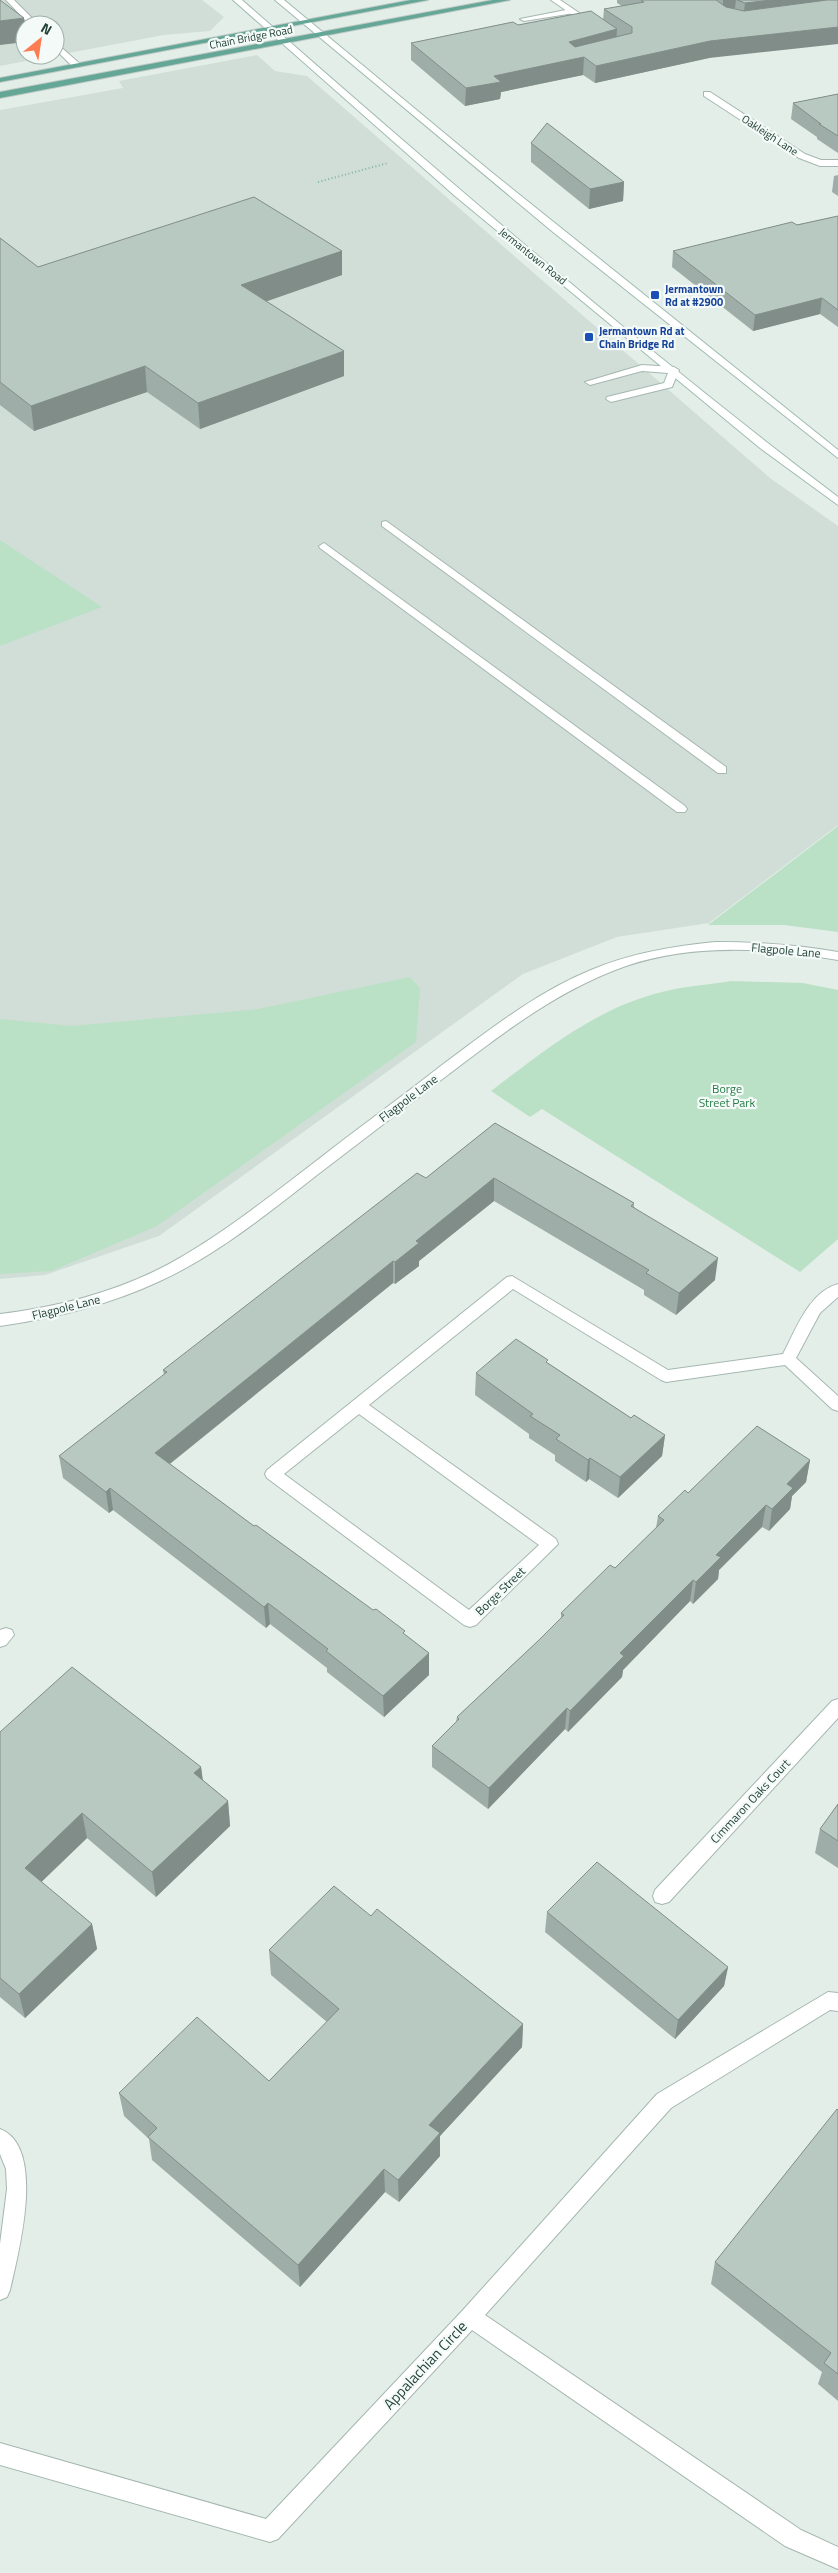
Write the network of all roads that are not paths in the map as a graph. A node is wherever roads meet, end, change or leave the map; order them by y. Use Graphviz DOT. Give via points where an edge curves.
graph roads {
  1 [pos="10,0"];
  2 [pos="237,0"];
  3 [pos="279,0"];
  4 [pos="424,0"];
  5 [pos="506,0"];
  6 [pos="555,0"];
  7 [pos="571,11"];
  8 [pos="26,15"];
  9 [pos="524,19"];
  10 [pos="305,22"];
  11 [pos="272,29"];
  12 [pos="603,32"];
  13 [pos="320,35"];
  14 [pos="285,43"];
  15 [pos="65,54"];
  16 [pos="76,65"];
  17 [pos="0,80"];
  18 [pos="708,94"];
  19 [pos="0,95"];
  20 [pos="838,163"];
  21 [pos="674,370"];
  22 [pos="590,382"];
  23 [pos="612,399"];
  24 [pos="838,455"];
  25 [pos="838,502"];
  26 [pos="386,524"];
  27 [pos="324,546"];
  28 [pos="722,770"];
  29 [pos="681,809"];
  30 [pos="838,956"];
  31 [pos="838,1289"];
  32 [pos="0,1320"];
  33 [pos="788,1359"];
  34 [pos="358,1405"];
  35 [pos="838,1405"];
  36 [pos="838,1706"];
  37 [pos="662,1896"];
  38 [pos="838,2002"];
  39 [pos="0,2138"];
  40 [pos="0,2290"];
  41 [pos="470,2317"];
  42 [pos="0,2454"];
  43 [pos="838,2558"];
  1 -- 8 [label="street"];
  2 -- 11 [label="street, Jermantown Road"];
  3 -- 10 [label="street"];
  4 -- 10 [label="main road, Chain Bridge Road"];
  5 -- 13 [label="main road, Chain Bridge Road"];
  6 -- 7 [label="street"];
  7 -- 9 [label="street"];
  7 -- 12 [label="street"];
  10 -- 11 [label="main road, Chain Bridge Road"];
  10 -- 13 [label="street"];
  11 -- 14 [label="street, Jermantown Road"];
  11 -- 16 [label="main road, Chain Bridge Road"];
  13 -- 14 [label="main road, Chain Bridge Road"];
  13 -- 24 [label="street" via="656,312"];
  14 -- 19 [label="main road, Chain Bridge Road"];
  14 -- 21 [label="street, Jermantown Road" via="458,194"];
  15 -- 16 [label="street"];
  16 -- 17 [label="main road, Chain Bridge Road"];
  18 -- 20 [label="street, Oakleigh Lane" via="802,156 820,163"];
  21 -- 22 [label="street" via="642,368"];
  21 -- 23 [label="street" via="668,385"];
  21 -- 25 [label="street, Jermantown Road" via="764,446"];
  26 -- 28 [label="street"];
  27 -- 29 [label="street"];
  30 -- 32 [label="street, Flagpole Lane" via="760,946 710,947 662,954 596,972 538,1003 478,1045 252,1217 208,1246 156,1276 99,1300 39,1316"];
  31 -- 33 [label="street" via="814,1309"];
  33 -- 34 [label="street, Borge Street" via="666,1376 512,1281"];
  33 -- 35 [label="street"];
  34 -- 34 [label="street, Borge Street" via="273,1474 470,1620 550,1544"];
  36 -- 37 [label="street, Cimmaron Oaks Court"];
  38 -- 41 [label="street" via="828,2001 664,2101"];
  39 -- 40 [label="street" via="5,2142 18,2173 16,2210"];
  41 -- 42 [label="street, Appalachian Circle" via="270,2531"];
  41 -- 43 [label="street, Appalachian Circle" via="793,2538"];
}
